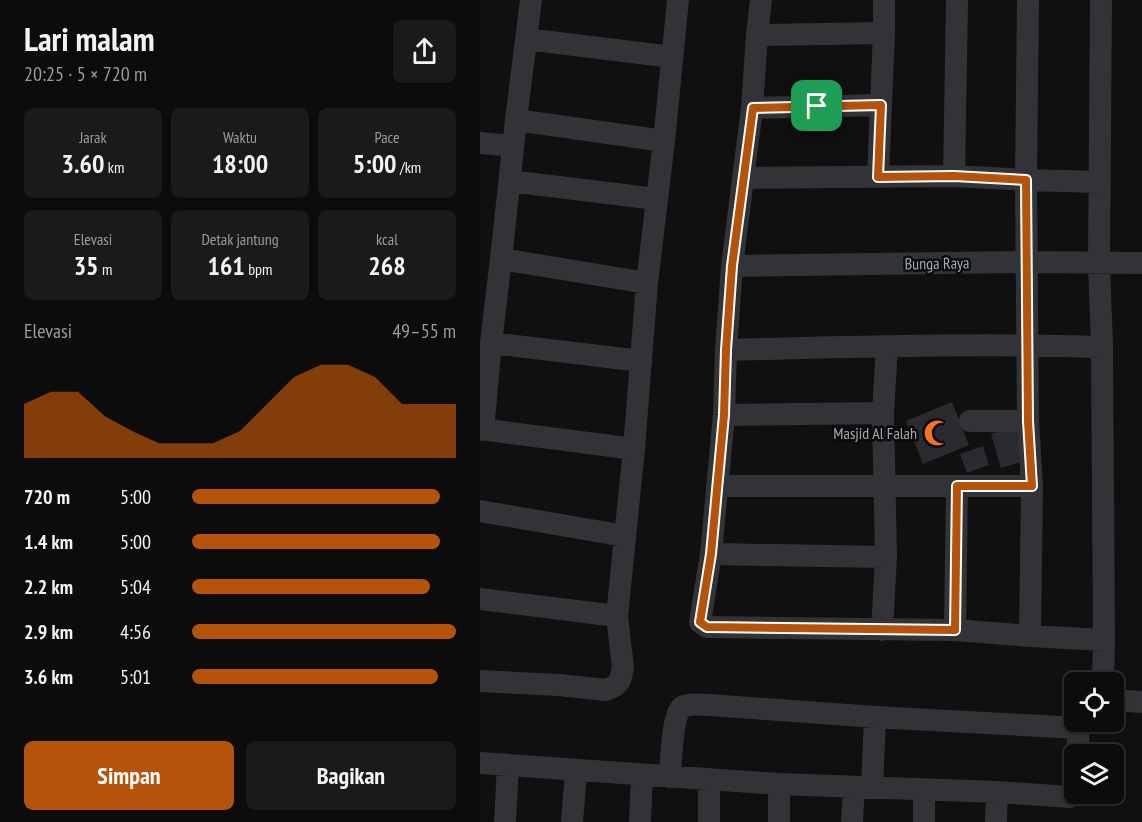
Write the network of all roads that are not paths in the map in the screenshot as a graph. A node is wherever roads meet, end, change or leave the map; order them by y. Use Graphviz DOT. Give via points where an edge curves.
graph roads {
  1 [pos="531,0"];
  2 [pos="678,0"];
  3 [pos="761,0"];
  4 [pos="884,0"];
  5 [pos="957,0"];
  6 [pos="1028,0"];
  7 [pos="1101,0"];
  8 [pos="884,33"];
  9 [pos="757,34"];
  10 [pos="526,39"];
  11 [pos="672,57"];
  12 [pos="881,105"];
  13 [pos="753,108"];
  14 [pos="516,120"];
  15 [pos="664,141"];
  16 [pos="480,143"];
  17 [pos="513,146"];
  18 [pos="954,176"];
  19 [pos="878,177"];
  20 [pos="743,178"];
  21 [pos="1026,180"];
  22 [pos="510,181"];
  23 [pos="1100,182"];
  24 [pos="656,198"];
  25 [pos="501,259"];
  26 [pos="1027,262"];
  27 [pos="1099,263"];
  28 [pos="1142,263"];
  29 [pos="732,266"];
  30 [pos="647,283"];
  31 [pos="491,343"];
  32 [pos="1028,344"];
  33 [pos="887,346"];
  34 [pos="1102,346"];
  35 [pos="726,350"];
  36 [pos="642,361"];
  37 [pos="883,413"];
  38 [pos="724,415"];
  39 [pos="970,421"];
  40 [pos="1028,421"];
  41 [pos="482,429"];
  42 [pos="634,449"];
  43 [pos="717,486"];
  44 [pos="957,486"];
  45 [pos="1032,486"];
  46 [pos="885,487"];
  47 [pos="480,511"];
  48 [pos="625,536"];
  49 [pos="711,554"];
  50 [pos="886,557"];
  51 [pos="480,599"];
  52 [pos="617,616"];
  53 [pos="882,630"];
  54 [pos="955,630"];
  55 [pos="1030,636"];
  56 [pos="1104,640"];
  57 [pos="1107,672"];
  58 [pos="480,681"];
  59 [pos="1124,696"];
  60 [pos="1142,702"];
  61 [pos="875,717"];
  62 [pos="1064,724"];
  63 [pos="480,763"];
  64 [pos="508,765"];
  65 [pos="576,771"];
  66 [pos="642,775"];
  67 [pos="670,777"];
  68 [pos="709,780"];
  69 [pos="779,784"];
  70 [pos="863,787"];
  71 [pos="924,790"];
  72 [pos="997,792"];
  73 [pos="1064,797"];
  74 [pos="505,822"];
  75 [pos="572,822"];
  76 [pos="640,822"];
  77 [pos="709,822"];
  78 [pos="779,822"];
  79 [pos="852,822"];
  80 [pos="924,822"];
  81 [pos="996,822"];
  1 -- 10 [label="street"];
  2 -- 11 [label="street"];
  3 -- 9 [label="street"];
  4 -- 8 [label="street"];
  5 -- 18 [label="street"];
  6 -- 21 [label="street"];
  7 -- 23 [label="street"];
  8 -- 9 [label="street"];
  8 -- 12 [label="street"];
  9 -- 13 [label="street"];
  10 -- 11 [label="street"];
  10 -- 14 [label="street"];
  11 -- 15 [label="street"];
  12 -- 13 [label="street"];
  12 -- 19 [label="street"];
  13 -- 20 [label="street"];
  14 -- 15 [label="street"];
  14 -- 17 [label="street"];
  15 -- 24 [label="street"];
  16 -- 17 [label="street"];
  17 -- 22 [label="street"];
  18 -- 19 [label="street"];
  18 -- 21 [label="street"];
  19 -- 20 [label="street"];
  20 -- 29 [label="street"];
  21 -- 23 [label="street"];
  21 -- 26 [label="street"];
  22 -- 24 [label="street"];
  22 -- 25 [label="street"];
  23 -- 27 [label="street"];
  24 -- 30 [label="street"];
  25 -- 30 [label="street"];
  25 -- 31 [label="street"];
  26 -- 27 [label="street, Bunga Raya"];
  26 -- 29 [label="street, Bunga Raya"];
  26 -- 32 [label="street"];
  27 -- 28 [label="street, Bunga Raya"];
  27 -- 34 [label="street"];
  29 -- 35 [label="street"];
  30 -- 36 [label="street"];
  31 -- 36 [label="street"];
  31 -- 41 [label="street"];
  32 -- 33 [label="street"];
  32 -- 34 [label="street"];
  32 -- 40 [label="street"];
  33 -- 35 [label="street"];
  33 -- 37 [label="street"];
  34 -- 56 [label="street"];
  35 -- 38 [label="street"];
  36 -- 42 [label="street"];
  37 -- 38 [label="street"];
  37 -- 46 [label="street"];
  38 -- 43 [label="street"];
  39 -- 40 [label="street"];
  40 -- 45 [label="street"];
  41 -- 42 [label="street"];
  42 -- 48 [label="street"];
  43 -- 46 [label="street"];
  43 -- 49 [label="street"];
  44 -- 45 [label="street"];
  44 -- 46 [label="street"];
  44 -- 54 [label="street"];
  45 -- 55 [label="street"];
  46 -- 50 [label="street"];
  47 -- 48 [label="street"];
  48 -- 52 [label="street"];
  49 -- 50 [label="street"];
  49 -- 53 [label="street" via="700,622 704,626"];
  50 -- 53 [label="street"];
  51 -- 52 [label="street"];
  52 -- 58 [label="street" via="623,668 615,686 606,690"];
  53 -- 54 [label="street"];
  54 -- 55 [label="street"];
  55 -- 56 [label="street"];
  56 -- 57 [label="street"];
  59 -- 60 [label="street"];
  61 -- 62 [label="street"];
  61 -- 67 [label="street" via="686,706 679,710 675,720"];
  61 -- 70 [label="street"];
  63 -- 64 [label="street"];
  64 -- 65 [label="street"];
  64 -- 74 [label="street"];
  65 -- 66 [label="street"];
  65 -- 75 [label="street"];
  66 -- 67 [label="street"];
  66 -- 76 [label="street"];
  67 -- 68 [label="street"];
  68 -- 69 [label="street"];
  68 -- 77 [label="street"];
  69 -- 70 [label="street"];
  69 -- 78 [label="street"];
  70 -- 71 [label="street"];
  70 -- 79 [label="street"];
  71 -- 72 [label="street"];
  71 -- 80 [label="street"];
  72 -- 73 [label="street"];
  72 -- 81 [label="street"];
}
